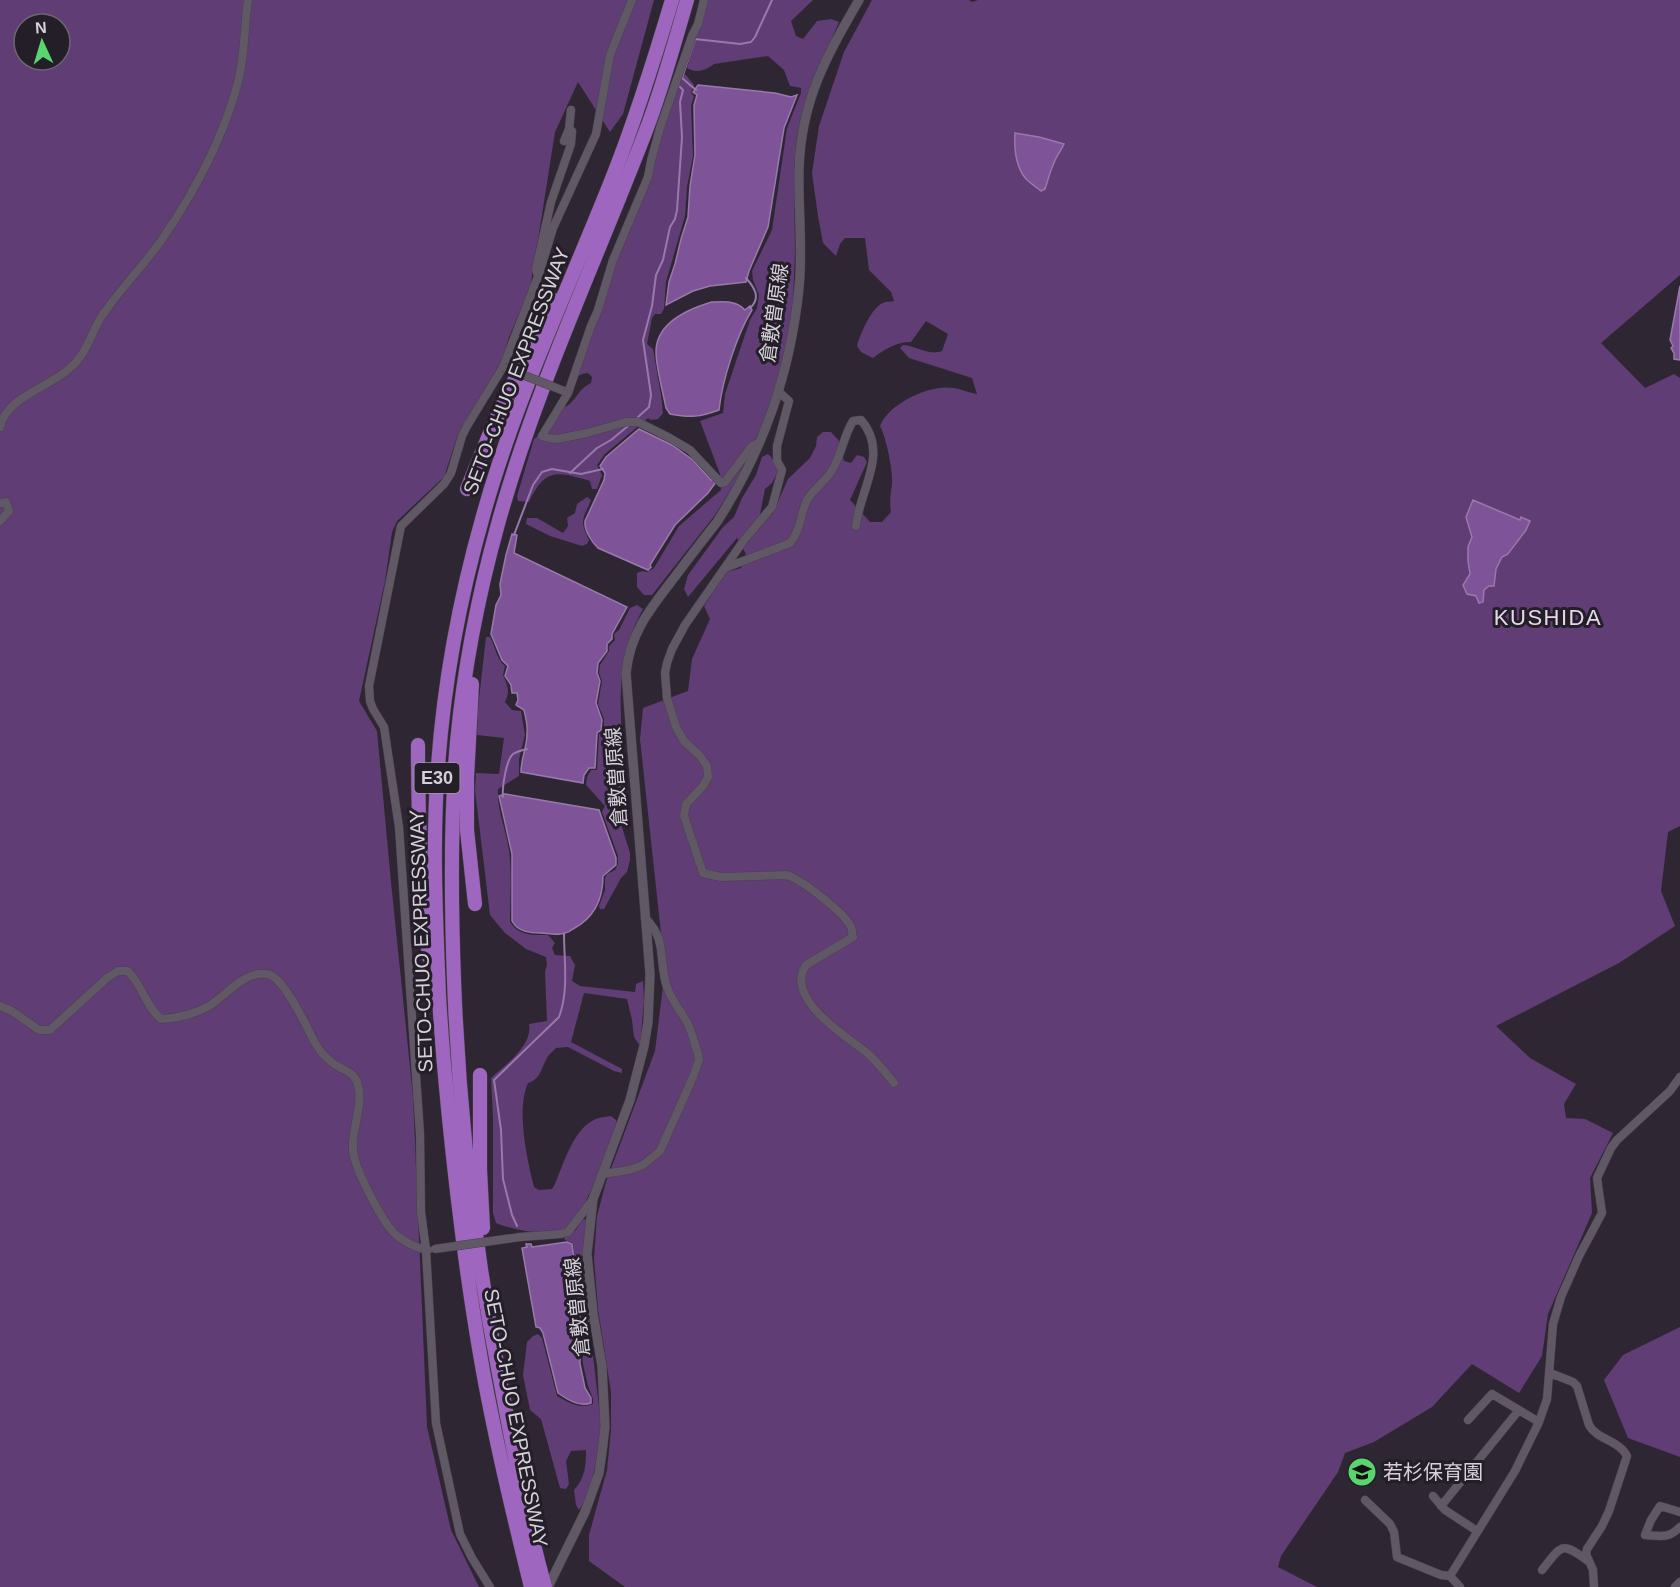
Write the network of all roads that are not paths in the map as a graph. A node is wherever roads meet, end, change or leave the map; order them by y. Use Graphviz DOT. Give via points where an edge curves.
graph roads {
  1 [pos="248,0"];
  2 [pos="632,0"];
  3 [pos="672,0"];
  4 [pos="687,0"];
  5 [pos="704,0"];
  6 [pos="859,0"];
  7 [pos="571,110"];
  8 [pos="569,129"];
  9 [pos="564,141"];
  10 [pos="538,278"];
  11 [pos="570,279"];
  12 [pos="503,367"];
  13 [pos="566,392"];
  14 [pos="779,392"];
  15 [pos="0,427"];
  16 [pos="761,442"];
  17 [pos="467,489"];
  18 [pos="0,503"];
  19 [pos="0,521"];
  20 [pos="856,526"];
  21 [pos="725,568"];
  22 [pos="475,619"];
  23 [pos="418,745"];
  24 [pos="475,904"];
  25 [pos="645,918"];
  26 [pos="0,1006"];
  27 [pos="442,1052"];
  28 [pos="480,1075"];
  29 [pos="1680,1077"];
  30 [pos="894,1083"];
  31 [pos="603,1174"];
  32 [pos="593,1199"];
  33 [pos="426,1250"];
  34 [pos="481,1276"];
  35 [pos="1550,1372"];
  36 [pos="1520,1410"];
  37 [pos="1468,1420"];
  38 [pos="1539,1422"];
  39 [pos="1432,1496"];
  40 [pos="1365,1500"];
  41 [pos="1441,1506"];
  42 [pos="1680,1512"];
  43 [pos="1680,1527"];
  44 [pos="1477,1531"];
  45 [pos="1588,1561"];
  46 [pos="1542,1570"];
  47 [pos="1680,1582"];
  48 [pos="1454,1583"];
  49 [pos="490,1587"];
  50 [pos="531,1587"];
  51 [pos="547,1587"];
  52 [pos="1594,1587"];
  53 [pos="1675,1587"];
  1 -- 15 [label="street" via="239,81 194,188 163,238 103,314 80,358 68,371 12,405"];
  2 -- 10 [label="street" via="610,55 596,134 554,228"];
  3 -- 11 [label="highway, SETO-CHUO EXPRESSWAY / E30" via="616,168"];
  4 -- 22 [label="highway, SETO-CHUO EXPRESSWAY / E30" via="646,130 525,438"];
  5 -- 13 [label="street" via="660,128 648,177 613,260"];
  6 -- 14 [label="street, 倉敷曽原線" via="812,92 801,139 799,285"];
  7 -- 8 [label="street"];
  8 -- 9 [label="street"];
  8 -- 10 [label="street" via="571,144 551,202 536,270"];
  10 -- 12 [label="street"];
  11 -- 17 [label="highway" via="546,313"];
  11 -- 27 [label="highway, SETO-CHUO EXPRESSWAY / E30" via="490,491 456,631 441,730 436,808"];
  12 -- 13 [label="street, bridge"];
  12 -- 33 [label="street" via="466,426 444,484 401,526 369,686 373,710 384,727 399,826"];
  13 -- 16 [label="street" via="542,435 557,439 638,422 690,450 721,483 752,446"];
  14 -- 16 [label="street, 倉敷曽原線"];
  14 -- 21 [label="street" via="789,401 777,446 777,461 782,470 772,507"];
  16 -- 25 [label="street, 倉敷曽原線" via="717,522 641,622 628,658"];
  18 -- 19 [label="street" via="6,502 9,511"];
  20 -- 21 [label="street" via="874,460 870,435 861,420 853,421 830,474 807,499 797,535 790,543"];
  21 -- 30 [label="street" via="685,625 665,673 667,698 676,727 707,766 708,777 686,804 687,828 703,873 721,877 787,875 806,884 844,917 853,937 806,965 801,972 802,988 815,1011 868,1053"];
  22 -- 24 [label="highway" via="467,778 467,830"];
  22 -- 34 [label="highway, SETO-CHUO EXPRESSWAY / E30" via="457,744 451,875 457,1047"];
  23 -- 27 [label="highway" via="426,933"];
  25 -- 31 [label="street, 倉敷曽原線" via="650,974 648,1022 630,1100"];
  25 -- 31 [label="street" via="659,938 666,986 687,1021 699,1060 660,1151 644,1165"];
  26 -- 33 [label="street" via="39,1030 50,1030 118,970 128,971 135,979 154,1013 162,1019 182,1018 210,1005 252,976 268,974 278,979 321,1053 355,1076 360,1094 353,1148 356,1166 378,1208 394,1233"];
  27 -- 50 [label="highway, SETO-CHUO EXPRESSWAY / E30" via="481,1359"];
  28 -- 34 [label="highway" via="484,1250"];
  29 -- 35 [label="street" via="1617,1140 1597,1178 1602,1213 1561,1297 1553,1324"];
  31 -- 32 [label="street, 倉敷曽原線"];
  32 -- 33 [label="street, bridge" via="568,1232"];
  32 -- 51 [label="street, 倉敷曽原線" via="587,1254 602,1366 605,1427 599,1473 585,1512"];
  33 -- 49 [label="street" via="440,1447 460,1534"];
  34 -- 51 [label="highway, SETO-CHUO EXPRESSWAY / E30" via="514,1453"];
  35 -- 38 [label="street"];
  35 -- 45 [label="street" via="1577,1386 1592,1431 1618,1445 1627,1456 1609,1510 1587,1549"];
  36 -- 37 [label="street" via="1492,1394"];
  36 -- 38 [label="street"];
  36 -- 41 [label="street"];
  38 -- 44 [label="street" via="1515,1471"];
  39 -- 41 [label="street"];
  40 -- 48 [label="street" via="1390,1524 1397,1557"];
  41 -- 44 [label="street"];
  42 -- 43 [label="street" via="1660,1506 1645,1535 1667,1536"];
  44 -- 48 [label="street"];
  45 -- 46 [label="street" via="1572,1549 1559,1549"];
  45 -- 52 [label="street"];
  47 -- 53 [label="street"];
}
